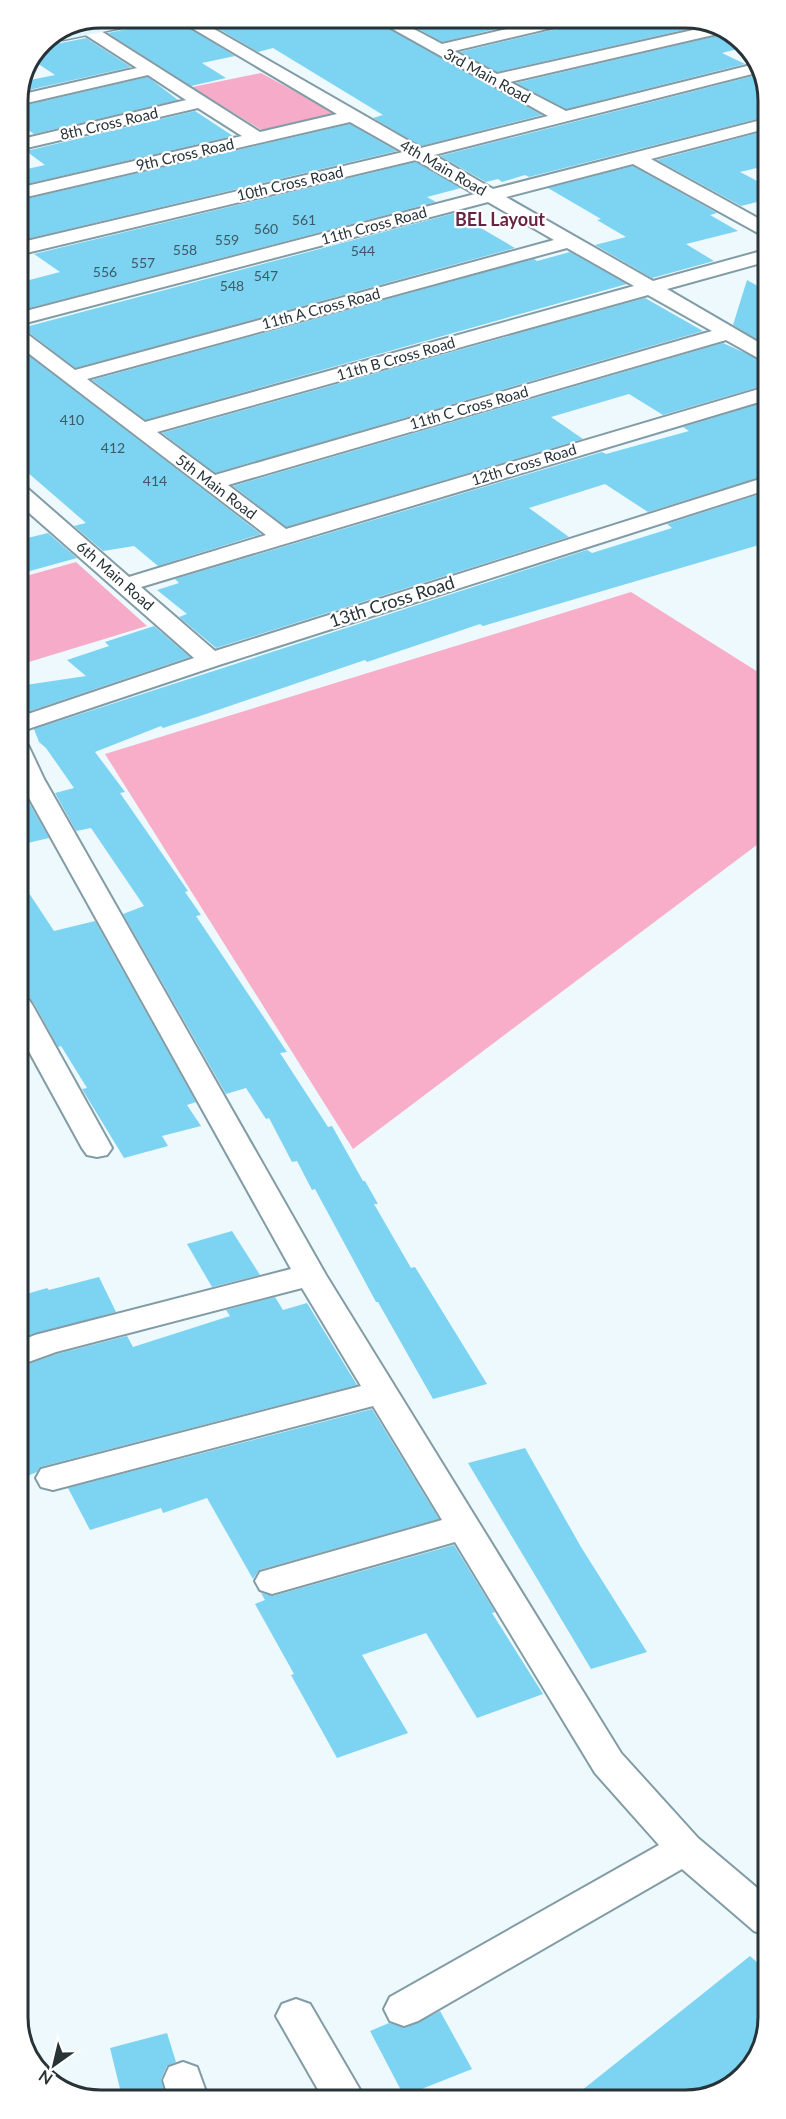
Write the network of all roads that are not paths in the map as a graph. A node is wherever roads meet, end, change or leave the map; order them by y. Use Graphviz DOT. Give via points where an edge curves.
graph roads {
  1 [pos="201,28"];
  2 [pos="400,29"];
  3 [pos="529,29"];
  4 [pos="87,30"];
  5 [pos="707,32"];
  6 [pos="439,50"];
  7 [pos="150,70"];
  8 [pos="750,70"];
  9 [pos="495,80"];
  10 [pos="29,98"];
  11 [pos="200,102"];
  12 [pos="352,116"];
  13 [pos="561,117"];
  14 [pos="758,126"];
  15 [pos="739,130"];
  16 [pos="257,138"];
  17 [pos="758,140"];
  18 [pos="29,142"];
  19 [pos="418,154"];
  20 [pos="635,158"];
  21 [pos="29,191"];
  22 [pos="490,195"];
  23 [pos="758,225"];
  24 [pos="570,241"];
  25 [pos="29,246"];
  26 [pos="758,258"];
  27 [pos="651,288"];
  28 [pos="29,315"];
  29 [pos="728,333"];
  30 [pos="29,345"];
  31 [pos="758,350"];
  32 [pos="71,377"];
  33 [pos="758,395"];
  34 [pos="140,430"];
  35 [pos="210,483"];
  36 [pos="758,486"];
  37 [pos="29,501"];
  38 [pos="283,537"];
  39 [pos="125,585"];
  40 [pos="211,660"];
  41 [pos="29,722"];
  42 [pos="29,787"];
  43 [pos="29,1022"];
  44 [pos="97,1148"];
  45 [pos="310,1275"];
  46 [pos="28,1350"];
  47 [pos="381,1392"];
  48 [pos="52,1478"];
  49 [pos="463,1527"];
  50 [pos="272,1581"];
  51 [pos="686,1849"];
  52 [pos="758,1911"];
  53 [pos="404,2009"];
  54 [pos="296,2016"];
  55 [pos="340,2090"];
  1 -- 12 [label="street, 4th Main Road"];
  2 -- 6 [label="street, 3rd Main Road"];
  3 -- 6 [label="street"];
  4 -- 7 [label="street"];
  5 -- 9 [label="street"];
  6 -- 9 [label="street, 3rd Main Road"];
  7 -- 10 [label="street"];
  7 -- 11 [label="street"];
  8 -- 13 [label="street, 10th Cross Road"];
  9 -- 13 [label="street, 3rd Main Road"];
  11 -- 16 [label="street"];
  11 -- 18 [label="street, 8th Cross Road"];
  12 -- 16 [label="street, 9th Cross Road"];
  12 -- 19 [label="street, 4th Main Road"];
  13 -- 19 [label="street, 10th Cross Road"];
  14 -- 15 [label="street, 11th Cross Road"];
  15 -- 17 [label="street"];
  15 -- 20 [label="street, 11th Cross Road"];
  16 -- 21 [label="street, 9th Cross Road"];
  19 -- 22 [label="street, 4th Main Road"];
  19 -- 25 [label="street, 10th Cross Road"];
  20 -- 22 [label="street, 11th Cross Road"];
  20 -- 23 [label="street"];
  22 -- 24 [label="street, 4th Main Road"];
  22 -- 28 [label="street, 11th Cross Road"];
  24 -- 27 [label="street, 4th Main Road"];
  24 -- 32 [label="street, 11th A Cross Road"];
  26 -- 27 [label="street, 11th B Cross Road"];
  27 -- 29 [label="street, 4th Main Road"];
  27 -- 34 [label="street, 11th B Cross Road"];
  29 -- 31 [label="street, 4th Main Road"];
  29 -- 35 [label="street, 11th C Cross Road"];
  30 -- 32 [label="street, 5th Main Road"];
  32 -- 34 [label="street, 5th Main Road"];
  33 -- 38 [label="street, 12th Cross Road"];
  34 -- 35 [label="street, 5th Main Road"];
  35 -- 38 [label="street, 5th Main Road"];
  36 -- 40 [label="street, 13th Cross Road"];
  37 -- 39 [label="street, 6th Main Road"];
  38 -- 39 [label="street, 5th Main Road"];
  39 -- 40 [label="street, 6th Main Road"];
  40 -- 41 [label="street, 13th Cross Road"];
  42 -- 45 [label="street"];
  43 -- 44 [label="street"];
  45 -- 46 [label="street" via="46,1342"];
  45 -- 47 [label="street"];
  47 -- 48 [label="street"];
  47 -- 49 [label="street"];
  49 -- 50 [label="street"];
  49 -- 51 [label="street" via="608,1763"];
  51 -- 52 [label="street"];
  51 -- 53 [label="street"];
  54 -- 55 [label="street"];
}
